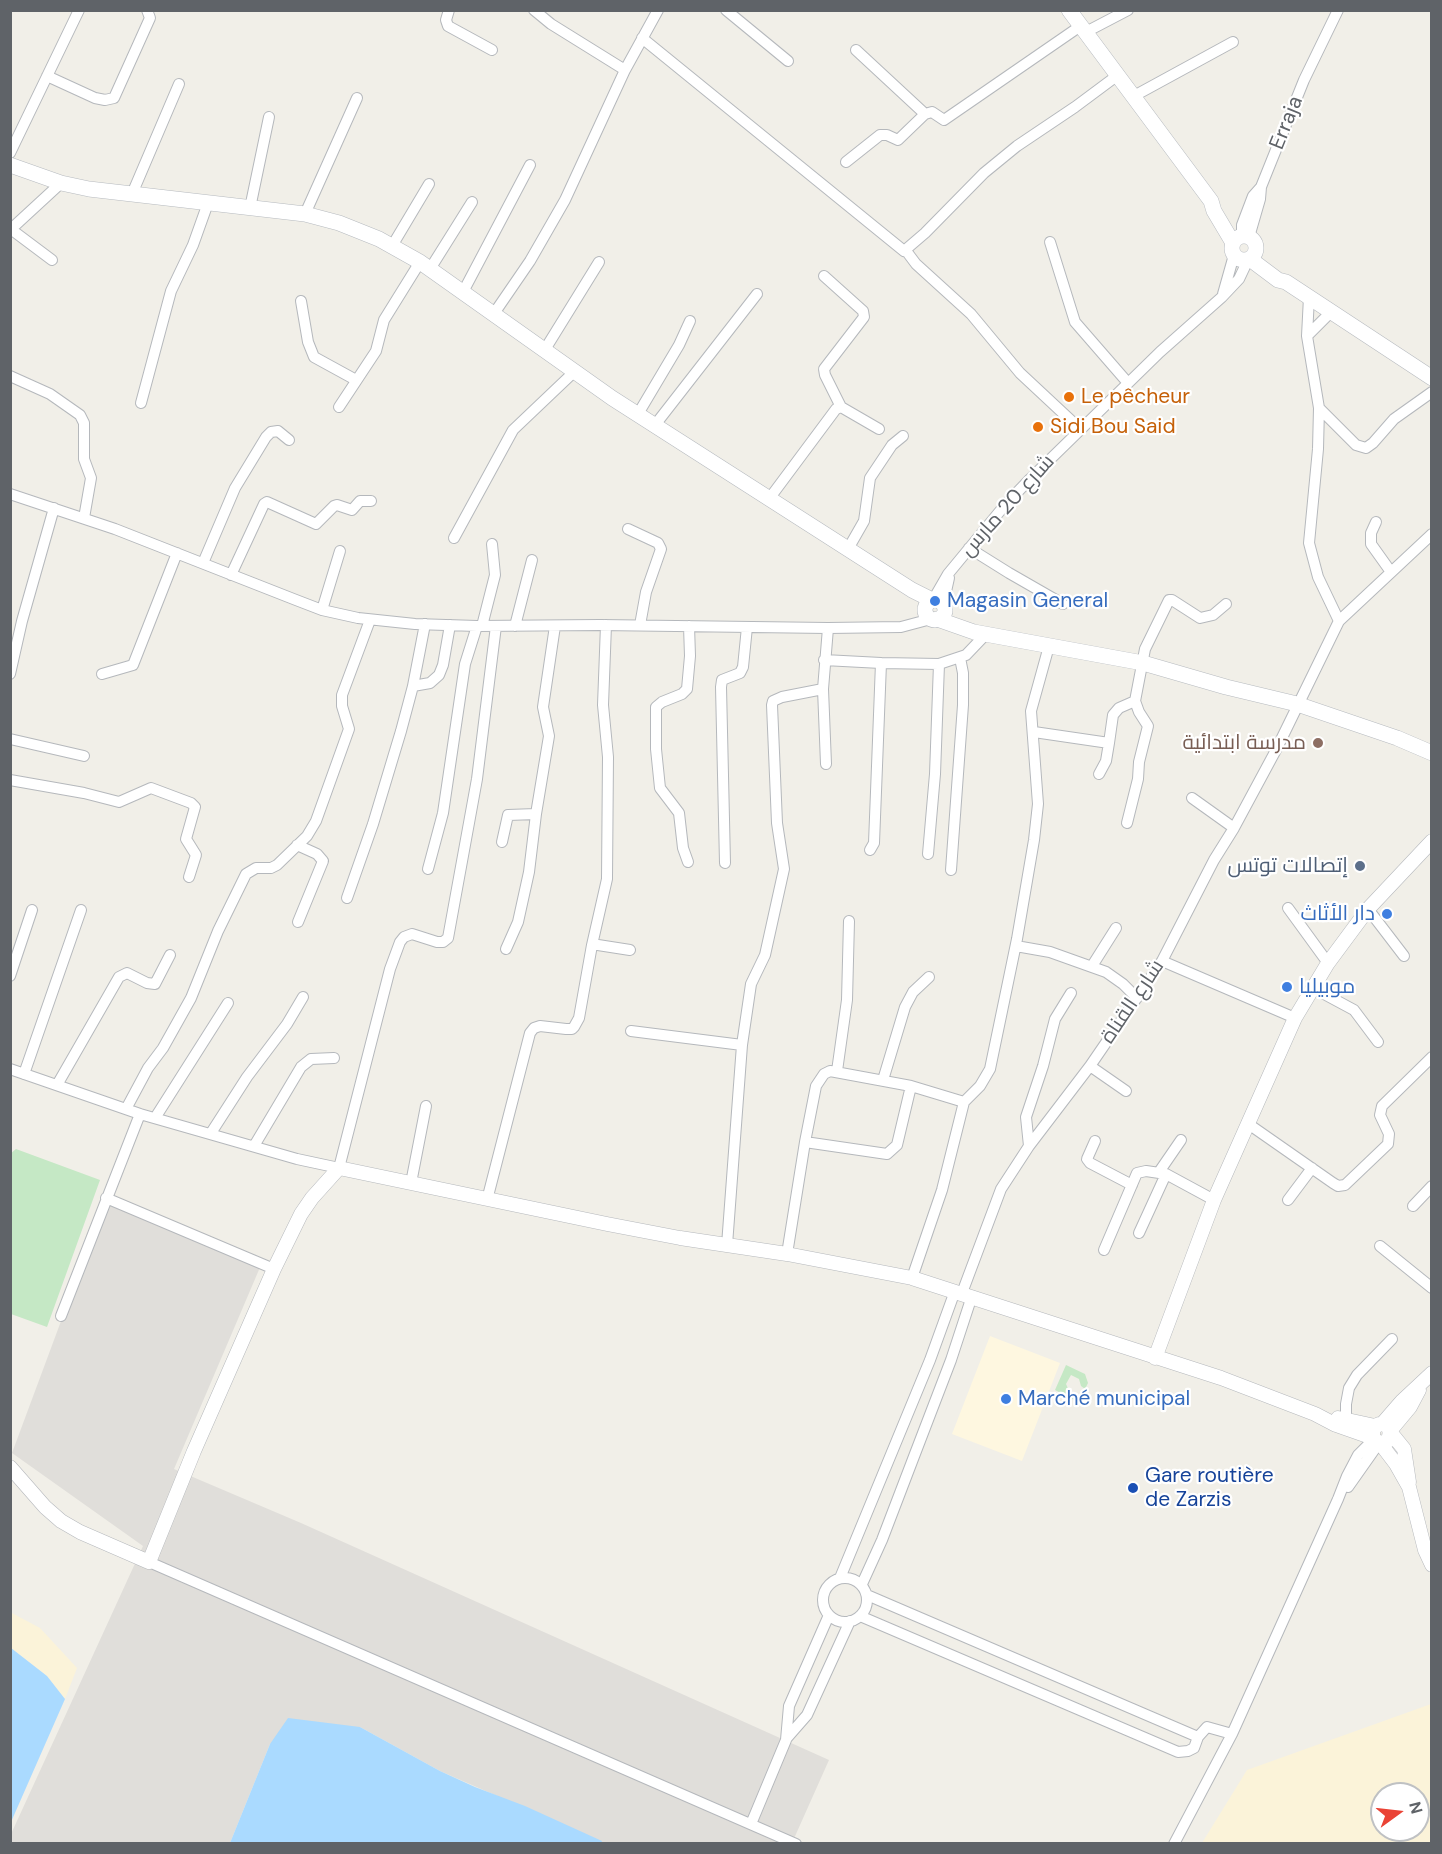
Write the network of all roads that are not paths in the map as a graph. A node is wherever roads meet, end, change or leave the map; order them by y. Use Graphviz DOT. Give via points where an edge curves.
graph roads {
  1 [pos="79,10"];
  2 [pos="147,10"];
  3 [pos="449,10"];
  4 [pos="534,10"];
  5 [pos="658,10"];
  6 [pos="726,10"];
  7 [pos="1069,10"];
  8 [pos="1128,10"];
  9 [pos="1338,10"];
  10 [pos="1082,30"];
  11 [pos="642,38"];
  12 [pos="1233,42"];
  13 [pos="492,50"];
  14 [pos="856,51"];
  15 [pos="788,61"];
  16 [pos="625,70"];
  17 [pos="1118,75"];
  18 [pos="47,76"];
  19 [pos="179,84"];
  20 [pos="1134,96"];
  21 [pos="357,98"];
  22 [pos="925,114"];
  23 [pos="269,117"];
  24 [pos="10,153"];
  25 [pos="846,162"];
  26 [pos="10,165"];
  27 [pos="530,165"];
  28 [pos="61,183"];
  29 [pos="429,184"];
  30 [pos="132,194"];
  31 [pos="472,202"];
  32 [pos="208,203"];
  33 [pos="250,208"];
  34 [pos="305,214"];
  35 [pos="11,230"];
  36 [pos="1050,242"];
  37 [pos="392,246"];
  38 [pos="1244,247"];
  39 [pos="904,251"];
  40 [pos="52,260"];
  41 [pos="600,262"];
  42 [pos="425,266"];
  43 [pos="824,276"];
  44 [pos="463,292"];
  45 [pos="757,294"];
  46 [pos="1309,297"];
  47 [pos="301,301"];
  48 [pos="1331,312"];
  49 [pos="493,315"];
  50 [pos="690,321"];
  51 [pos="1307,336"];
  52 [pos="544,351"];
  53 [pos="574,372"];
  54 [pos="10,376"];
  55 [pos="1431,378"];
  56 [pos="356,380"];
  57 [pos="1128,383"];
  58 [pos="1431,392"];
  59 [pos="141,403"];
  60 [pos="339,406"];
  61 [pos="841,407"];
  62 [pos="1318,408"];
  63 [pos="638,414"];
  64 [pos="655,425"];
  65 [pos="879,429"];
  66 [pos="1080,429"];
  67 [pos="903,436"];
  68 [pos="289,440"];
  69 [pos="10,494"];
  70 [pos="769,499"];
  71 [pos="371,501"];
  72 [pos="54,508"];
  73 [pos="84,518"];
  74 [pos="1376,522"];
  75 [pos="628,529"];
  76 [pos="1431,534"];
  77 [pos="454,538"];
  78 [pos="492,544"];
  79 [pos="969,548"];
  80 [pos="848,549"];
  81 [pos="340,551"];
  82 [pos="177,553"];
  83 [pos="532,560"];
  84 [pos="203,563"];
  85 [pos="1391,572"];
  86 [pos="231,575"];
  87 [pos="1064,604"];
  88 [pos="1226,604"];
  89 [pos="935,609"];
  90 [pos="322,610"];
  91 [pos="370,620"];
  92 [pos="1339,621"];
  93 [pos="425,624"];
  94 [pos="450,625"];
  95 [pos="606,625"];
  96 [pos="640,625"];
  97 [pos="480,626"];
  98 [pos="496,626"];
  99 [pos="515,626"];
  100 [pos="555,626"];
  101 [pos="689,626"];
  102 [pos="747,627"];
  103 [pos="828,628"];
  104 [pos="985,633"];
  105 [pos="1049,646"];
  106 [pos="960,658"];
  107 [pos="824,660"];
  108 [pos="881,663"];
  109 [pos="1143,663"];
  110 [pos="939,664"];
  111 [pos="10,674"];
  112 [pos="102,674"];
  113 [pos="413,686"];
  114 [pos="823,689"];
  115 [pos="1135,701"];
  116 [pos="1297,704"];
  117 [pos="1034,732"];
  118 [pos="10,740"];
  119 [pos="1109,743"];
  120 [pos="1431,753"];
  121 [pos="84,756"];
  122 [pos="826,764"];
  123 [pos="1099,774"];
  124 [pos="10,780"];
  125 [pos="1192,798"];
  126 [pos="536,814"];
  127 [pos="1127,823"];
  128 [pos="1234,828"];
  129 [pos="1431,841"];
  130 [pos="502,842"];
  131 [pos="297,845"];
  132 [pos="870,850"];
  133 [pos="928,854"];
  134 [pos="688,862"];
  135 [pos="725,863"];
  136 [pos="428,869"];
  137 [pos="951,870"];
  138 [pos="189,878"];
  139 [pos="347,898"];
  140 [pos="1288,908"];
  141 [pos="1368,909"];
  142 [pos="32,910"];
  143 [pos="81,910"];
  144 [pos="849,921"];
  145 [pos="298,922"];
  146 [pos="1116,928"];
  147 [pos="592,945"];
  148 [pos="1016,946"];
  149 [pos="506,948"];
  150 [pos="630,950"];
  151 [pos="170,955"];
  152 [pos="1404,956"];
  153 [pos="1162,961"];
  154 [pos="1328,963"];
  155 [pos="1092,966"];
  156 [pos="10,976"];
  157 [pos="928,977"];
  158 [pos="1313,988"];
  159 [pos="1071,993"];
  160 [pos="303,997"];
  161 [pos="1137,998"];
  162 [pos="228,1003"];
  163 [pos="1295,1018"];
  164 [pos="631,1031"];
  165 [pos="1378,1042"];
  166 [pos="742,1045"];
  167 [pos="1431,1057"];
  168 [pos="334,1058"];
  169 [pos="1090,1066"];
  170 [pos="10,1069"];
  171 [pos="837,1071"];
  172 [pos="24,1074"];
  173 [pos="883,1080"];
  174 [pos="57,1085"];
  175 [pos="911,1086"];
  176 [pos="1126,1091"];
  177 [pos="964,1102"];
  178 [pos="426,1106"];
  179 [pos="126,1109"];
  180 [pos="140,1114"];
  181 [pos="155,1118"];
  182 [pos="1247,1123"];
  183 [pos="211,1133"];
  184 [pos="1181,1140"];
  185 [pos="1095,1141"];
  186 [pos="804,1143"];
  187 [pos="254,1146"];
  188 [pos="1029,1146"];
  189 [pos="339,1168"];
  190 [pos="1312,1168"];
  191 [pos="1162,1173"];
  192 [pos="411,1183"];
  193 [pos="1132,1185"];
  194 [pos="1431,1186"];
  195 [pos="106,1198"];
  196 [pos="487,1200"];
  197 [pos="1214,1200"];
  198 [pos="1288,1200"];
  199 [pos="1413,1206"];
  200 [pos="1139,1233"];
  201 [pos="727,1245"];
  202 [pos="1380,1246"];
  203 [pos="1104,1250"];
  204 [pos="787,1254"];
  205 [pos="274,1269"];
  206 [pos="912,1278"];
  207 [pos="1431,1288"];
  208 [pos="963,1294"];
  209 [pos="61,1316"];
  210 [pos="1392,1338"];
  211 [pos="1155,1358"];
  212 [pos="1428,1376"];
  213 [pos="1410,1407"];
  214 [pos="1315,1414"];
  215 [pos="1346,1420"];
  216 [pos="1380,1435"];
  217 [pos="1406,1455"];
  218 [pos="10,1467"];
  219 [pos="1409,1487"];
  220 [pos="149,1562"];
  221 [pos="1431,1565"];
  222 [pos="840,1578"];
  223 [pos="862,1584"];
  224 [pos="867,1595"];
  225 [pos="829,1615"];
  226 [pos="855,1619"];
  227 [pos="1232,1734"];
  228 [pos="1198,1737"];
  229 [pos="786,1740"];
  230 [pos="751,1824"];
  231 [pos="796,1844"];
  232 [pos="1174,1844"];
  1 -- 18 [label="street"];
  2 -- 18 [label="street" via="150,18 114,98 96,98"];
  3 -- 13 [label="street" via="448,26"];
  4 -- 16 [label="street"];
  5 -- 11 [label="street"];
  6 -- 15 [label="street"];
  7 -- 10 [label="main road"];
  8 -- 10 [label="street"];
  9 -- 38 [label="street, Erraja" via="1261,187"];
  10 -- 17 [label="main road"];
  10 -- 22 [label="street" via="948,119 940,119 932,112"];
  11 -- 16 [label="street"];
  11 -- 39 [label="street"];
  12 -- 20 [label="street"];
  14 -- 22 [label="street"];
  16 -- 49 [label="street" via="565,200"];
  17 -- 20 [label="main road"];
  17 -- 39 [label="street" via="984,173"];
  18 -- 24 [label="street"];
  19 -- 30 [label="street"];
  20 -- 38 [label="main road" via="1211,201 1220,206"];
  21 -- 34 [label="street"];
  22 -- 25 [label="street" via="898,140 880,135"];
  23 -- 33 [label="street"];
  26 -- 28 [label="main road"];
  27 -- 44 [label="street"];
  28 -- 30 [label="main road"];
  28 -- 35 [label="street"];
  29 -- 37 [label="street"];
  30 -- 32 [label="main road"];
  31 -- 42 [label="street"];
  32 -- 33 [label="main road"];
  32 -- 59 [label="street" via="194,245 171,291"];
  33 -- 34 [label="main road"];
  34 -- 37 [label="main road" via="339,223"];
  35 -- 40 [label="street"];
  36 -- 57 [label="street" via="1075,321"];
  37 -- 42 [label="main road"];
  38 -- 46 [label="main road" via="1278,280"];
  38 -- 57 [label="street, شارع 20 مارس" via="1239,279"];
  39 -- 66 [label="street" via="971,314 1020,373"];
  41 -- 52 [label="street"];
  42 -- 44 [label="main road"];
  42 -- 56 [label="street" via="388,312 376,351"];
  43 -- 61 [label="street" via="863,311 864,317 824,369"];
  44 -- 49 [label="main road"];
  45 -- 64 [label="street"];
  46 -- 48 [label="main road"];
  46 -- 51 [label="street"];
  47 -- 56 [label="street" via="314,357"];
  48 -- 51 [label="street"];
  48 -- 55 [label="main road"];
  49 -- 52 [label="main road"];
  50 -- 63 [label="street"];
  51 -- 62 [label="street"];
  52 -- 53 [label="main road"];
  53 -- 63 [label="main road"];
  53 -- 77 [label="street" via="513,430"];
  54 -- 73 [label="street" via="50,394 80,415 84,423 84,459 91,478"];
  56 -- 60 [label="street"];
  57 -- 66 [label="street, شارع 20 مارس"];
  58 -- 62 [label="street" via="1394,418 1366,448 1356,445"];
  61 -- 65 [label="street"];
  61 -- 70 [label="street"];
  62 -- 92 [label="street" via="1309,543 1318,577"];
  63 -- 64 [label="main road"];
  64 -- 70 [label="main road"];
  66 -- 79 [label="street, شارع 20 مارس" via="1030,478"];
  67 -- 80 [label="street" via="892,445 870,478 864,521"];
  68 -- 84 [label="street" via="278,431 266,437 235,488"];
  69 -- 72 [label="street"];
  70 -- 80 [label="main road"];
  71 -- 86 [label="street" via="360,501 352,510 334,506 316,524 267,502"];
  72 -- 73 [label="street"];
  72 -- 111 [label="street"];
  73 -- 82 [label="street"];
  74 -- 85 [label="street" via="1371,544"];
  75 -- 96 [label="street" via="658,543 661,549 646,592"];
  76 -- 85 [label="street, شارع القناة"];
  78 -- 97 [label="street" via="495,575"];
  79 -- 87 [label="street"];
  79 -- 89 [label="street, شارع 20 مارس" via="952,569"];
  80 -- 89 [label="main road"];
  81 -- 90 [label="street"];
  82 -- 84 [label="street"];
  82 -- 112 [label="street" via="134,665"];
  83 -- 99 [label="street"];
  84 -- 86 [label="street"];
  85 -- 92 [label="street, شارع القناة"];
  86 -- 90 [label="street"];
  88 -- 109 [label="street" via="1213,615 1200,618 1169,600 1145,649"];
  89 -- 103 [label="street" via="901,627"];
  89 -- 104 [label="main road" via="961,628"];
  90 -- 91 [label="street"];
  91 -- 93 [label="street"];
  91 -- 131 [label="street" via="342,695 349,729 316,821"];
  92 -- 116 [label="street, شارع القناة"];
  93 -- 94 [label="street"];
  93 -- 113 [label="street"];
  94 -- 97 [label="street"];
  94 -- 113 [label="street" via="439,675 430,683"];
  95 -- 96 [label="street"];
  95 -- 100 [label="street"];
  95 -- 147 [label="street" via="603,705 608,758 607,879"];
  96 -- 101 [label="street"];
  97 -- 98 [label="street"];
  97 -- 136 [label="street" via="465,664 446,796"];
  98 -- 99 [label="street"];
  98 -- 189 [label="street" via="477,779 448,938 437,942 412,934 400,942"];
  99 -- 100 [label="street"];
  100 -- 126 [label="street" via="543,707 549,736"];
  101 -- 102 [label="street"];
  101 -- 134 [label="street" via="687,688 657,707 656,749 660,788 679,813"];
  102 -- 103 [label="street"];
  102 -- 135 [label="street" via="743,667 740,673 722,680 721,687"];
  103 -- 107 [label="street"];
  104 -- 105 [label="main road"];
  104 -- 106 [label="street"];
  105 -- 109 [label="main road"];
  105 -- 117 [label="street" via="1031,711"];
  106 -- 110 [label="street"];
  106 -- 137 [label="street" via="963,705"];
  107 -- 108 [label="street"];
  107 -- 114 [label="street"];
  108 -- 110 [label="street"];
  108 -- 132 [label="street" via="874,843"];
  109 -- 115 [label="street"];
  109 -- 116 [label="main road"];
  110 -- 133 [label="street"];
  113 -- 139 [label="street"];
  114 -- 122 [label="street"];
  114 -- 166 [label="street" via="782,697 771,705 777,823 784,869 765,955 751,984"];
  115 -- 119 [label="street" via="1113,714"];
  115 -- 127 [label="street" via="1148,726"];
  116 -- 120 [label="main road"];
  116 -- 128 [label="street, شارع القناة"];
  117 -- 119 [label="street"];
  117 -- 148 [label="street" via="1038,804"];
  118 -- 121 [label="street"];
  119 -- 123 [label="street"];
  124 -- 138 [label="street" via="119,802 151,788 191,803 195,807 186,839 196,855"];
  125 -- 128 [label="street"];
  126 -- 130 [label="street" via="508,815"];
  126 -- 149 [label="street" via="527,882 518,922"];
  128 -- 153 [label="street, شارع القناة"];
  129 -- 141 [label="street"];
  131 -- 145 [label="street" via="323,861"];
  131 -- 179 [label="street" via="277,865 246,874 191,998"];
  140 -- 154 [label="street"];
  141 -- 152 [label="street"];
  141 -- 154 [label="street"];
  142 -- 156 [label="street"];
  143 -- 172 [label="street"];
  144 -- 171 [label="street" via="847,1000"];
  146 -- 155 [label="street"];
  147 -- 150 [label="street"];
  147 -- 196 [label="street" via="574,1027 540,1026 530,1034"];
  148 -- 155 [label="street"];
  148 -- 177 [label="street" via="990,1069"];
  151 -- 174 [label="street" via="155,984 127,973 119,977"];
  153 -- 161 [label="street, شارع القناة"];
  153 -- 163 [label="street"];
  154 -- 158 [label="street"];
  155 -- 161 [label="street" via="1115,978"];
  157 -- 173 [label="street" via="905,1007"];
  158 -- 163 [label="street"];
  158 -- 165 [label="street" via="1354,1010"];
  159 -- 188 [label="street" via="1056,1019 1026,1117"];
  160 -- 183 [label="street"];
  161 -- 169 [label="street, شارع القناة"];
  162 -- 181 [label="street"];
  163 -- 182 [label="street"];
  164 -- 166 [label="street"];
  166 -- 201 [label="street"];
  167 -- 190 [label="street" via="1382,1107 1380,1115 1389,1134 1388,1144 1353,1180 1338,1186"];
  168 -- 187 [label="street" via="311,1059 301,1067"];
  169 -- 176 [label="street"];
  169 -- 188 [label="street, شارع القناة"];
  170 -- 172 [label="street"];
  171 -- 173 [label="street"];
  171 -- 186 [label="street" via="824,1074 816,1086"];
  172 -- 174 [label="street"];
  173 -- 175 [label="street"];
  174 -- 179 [label="street"];
  175 -- 177 [label="street"];
  175 -- 186 [label="street" via="897,1145 887,1154"];
  177 -- 206 [label="street" via="942,1190"];
  178 -- 192 [label="street"];
  179 -- 180 [label="street"];
  180 -- 181 [label="street"];
  180 -- 195 [label="street"];
  181 -- 183 [label="street"];
  182 -- 190 [label="street"];
  182 -- 197 [label="street"];
  183 -- 187 [label="street"];
  184 -- 191 [label="street"];
  185 -- 193 [label="street" via="1087,1159 1090,1163"];
  186 -- 204 [label="street"];
  187 -- 189 [label="street"];
  188 -- 208 [label="street, شارع القناة" via="996,1200"];
  189 -- 192 [label="street"];
  189 -- 205 [label="street" via="312,1198"];
  190 -- 198 [label="street"];
  191 -- 193 [label="street" via="1137,1173"];
  191 -- 197 [label="street"];
  191 -- 200 [label="street"];
  192 -- 196 [label="street"];
  193 -- 203 [label="street"];
  194 -- 199 [label="street"];
  195 -- 205 [label="street"];
  195 -- 209 [label="street"];
  196 -- 201 [label="street"];
  197 -- 211 [label="street"];
  201 -- 204 [label="street"];
  202 -- 207 [label="street"];
  204 -- 206 [label="street"];
  205 -- 220 [label="street"];
  206 -- 208 [label="street"];
  208 -- 211 [label="street"];
  208 -- 222 [label="street" via="930,1359"];
  208 -- 223 [label="street" via="951,1360"];
  210 -- 215 [label="street" via="1349,1388"];
  211 -- 214 [label="street"];
  212 -- 213 [label="street"];
  212 -- 216 [label="street" via="1402,1401"];
  213 -- 216 [label="street"];
  213 -- 217 [label="street" via="1404,1431"];
  214 -- 215 [label="street"];
  214 -- 216 [label="street" via="1336,1425"];
  215 -- 216 [label="street"];
  216 -- 217 [label="street" via="1400,1443"];
  216 -- 219 [label="street"];
  216 -- 227 [label="street" via="1352,1465"];
  217 -- 219 [label="street"];
  218 -- 220 [label="street" via="61,1521"];
  219 -- 221 [label="street"];
  220 -- 230 [label="street"];
  222 -- 223 [label="street"];
  222 -- 225 [label="street" via="824,1593"];
  223 -- 224 [label="street"];
  224 -- 226 [label="street" via="866,1606"];
  224 -- 228 [label="street"];
  225 -- 226 [label="street" via="839,1621"];
  225 -- 229 [label="street" via="789,1706"];
  226 -- 228 [label="street" via="1066,1702 1173,1750 1194,1748"];
  226 -- 229 [label="street" via="807,1715"];
  227 -- 228 [label="street" via="1204,1729"];
  227 -- 232 [label="street"];
  229 -- 230 [label="street"];
  230 -- 231 [label="street"];
}
